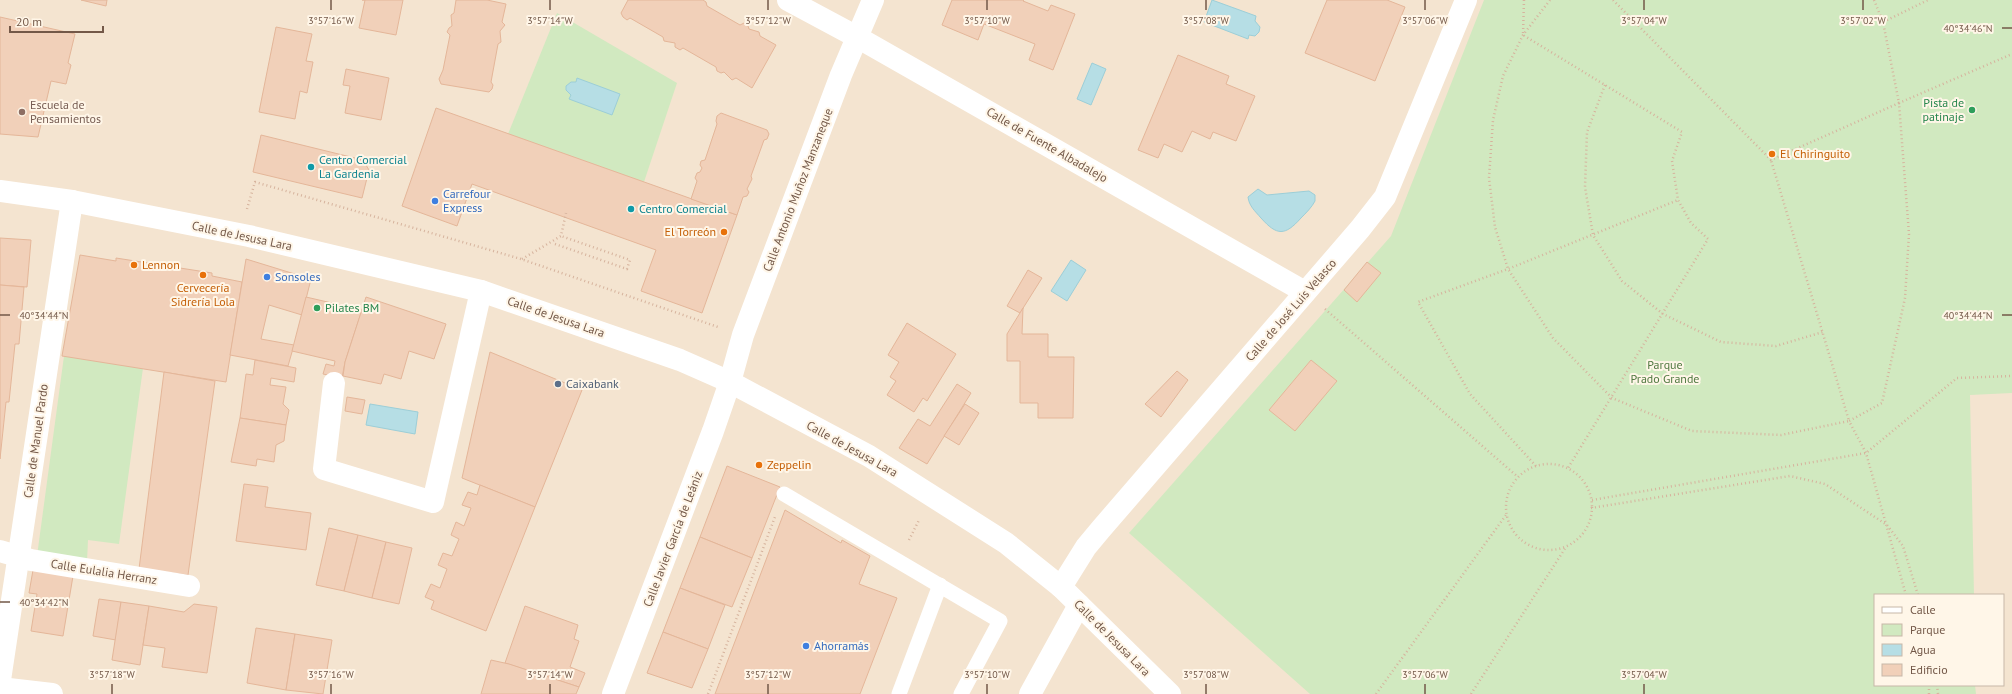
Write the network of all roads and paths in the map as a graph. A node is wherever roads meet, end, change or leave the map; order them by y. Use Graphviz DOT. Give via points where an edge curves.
graph roads {
  1 [pos="788,0"];
  2 [pos="873,0"];
  3 [pos="1466,0"];
  4 [pos="1524,0"];
  5 [pos="1550,0"];
  6 [pos="1613,0"];
  7 [pos="1874,0"];
  8 [pos="1928,0"];
  9 [pos="1883,22"];
  10 [pos="1523,35"];
  11 [pos="857,37"];
  12 [pos="2012,54"];
  13 [pos="1605,85"];
  14 [pos="1900,103"];
  15 [pos="1771,160"];
  16 [pos="0,191"];
  17 [pos="1678,200"];
  18 [pos="72,201"];
  19 [pos="246,213"];
  20 [pos="566,213"];
  21 [pos="1593,235"];
  22 [pos="561,236"];
  23 [pos="555,244"];
  24 [pos="521,259"];
  25 [pos="1508,269"];
  26 [pos="481,291"];
  27 [pos="1305,292"];
  28 [pos="1325,308"];
  29 [pos="1663,314"];
  30 [pos="1823,332"];
  31 [pos="743,335"];
  32 [pos="2012,376"];
  33 [pos="730,382"];
  34 [pos="334,383"];
  35 [pos="1612,398"];
  36 [pos="1849,421"];
  37 [pos="1866,453"];
  38 [pos="1536,466"];
  39 [pos="1568,468"];
  40 [pos="1518,477"];
  41 [pos="784,494"];
  42 [pos="931,495"];
  43 [pos="1592,500"];
  44 [pos="1591,508"];
  45 [pos="1506,515"];
  46 [pos="1887,525"];
  47 [pos="1567,546"];
  48 [pos="10,553"];
  49 [pos="898,560"];
  50 [pos="940,585"];
  51 [pos="189,586"];
  52 [pos="1061,587"];
  53 [pos="1906,594"];
  54 [pos="1918,594"];
  55 [pos="1079,605"];
  56 [pos="0,680"];
  57 [pos="0,688"];
  58 [pos="52,694"];
  59 [pos="613,694"];
  60 [pos="708,694"];
  61 [pos="899,694"];
  62 [pos="961,694"];
  63 [pos="1030,694"];
  64 [pos="1170,694"];
  65 [pos="1376,694"];
  66 [pos="1471,694"];
  1 -- 11 [label="street, Calle de Fuente Albadalejo"];
  2 -- 11 [label="street, Calle Antonio Muñoz Manzaneque"];
  3 -- 27 [label="street, Calle de José Luis Velasco" via="1385,197"];
  4 -- 10 [label="path"];
  5 -- 10 [label="path"];
  6 -- 15 [label="path"];
  7 -- 9 [label="path"];
  8 -- 9 [label="path"];
  9 -- 14 [label="path"];
  10 -- 13 [label="path"];
  10 -- 25 [label="path" via="1503,76 1493,120 1489,178 1495,227"];
  11 -- 27 [label="street, Calle de Fuente Albadalejo"];
  11 -- 31 [label="street, Calle Antonio Muñoz Manzaneque"];
  12 -- 14 [label="path"];
  13 -- 17 [label="path" via="1682,132 1672,161"];
  13 -- 21 [label="path" via="1587,132 1584,186"];
  14 -- 15 [label="path"];
  14 -- 36 [label="path" via="1909,234 1905,298 1882,403"];
  15 -- 30 [label="path"];
  16 -- 18 [label="street, Calle de Jesusa Lara"];
  17 -- 21 [label="path"];
  17 -- 29 [label="path" via="1691,223 1708,239"];
  18 -- 26 [label="street, Calle de Jesusa Lara" via="249,236"];
  18 -- 48 [label="street, Calle de Manuel Pardo"];
  19 -- 24 [label="path" via="255,182"];
  20 -- 22 [label="path"];
  21 -- 25 [label="path"];
  21 -- 29 [label="path" via="1622,281"];
  22 -- 23 [label="path" via="630,260 627,269"];
  22 -- 24 [label="path"];
  24 -- 31 [label="path"];
  25 -- 35 [label="path" via="1553,338"];
  25 -- 38 [label="path" via="1418,302 1470,394"];
  26 -- 33 [label="street, Calle de Jesusa Lara" via="680,360"];
  26 -- 34 [label="street" via="433,502 324,469"];
  27 -- 52 [label="street, Calle de José Luis Velasco" via="1086,547"];
  28 -- 40 [label="path"];
  29 -- 30 [label="path" via="1720,342 1776,346"];
  29 -- 35 [label="path"];
  30 -- 36 [label="path"];
  31 -- 33 [label="street, Calle Antonio Muñoz Manzaneque"];
  32 -- 37 [label="path" via="1957,378"];
  33 -- 42 [label="street, Calle de Jesusa Lara" via="869,456"];
  33 -- 59 [label="street, Calle Javier García de Leániz" via="682,516"];
  35 -- 36 [label="path" via="1692,431 1781,435"];
  35 -- 39 [label="path"];
  36 -- 37 [label="path"];
  37 -- 43 [label="path"];
  37 -- 46 [label="path"];
  38 -- 39 [label="path" via="1552,464"];
  38 -- 40 [label="path"];
  39 -- 43 [label="path" via="1581,478"];
  40 -- 45 [label="path" via="1508,495"];
  41 -- 49 [label="lane"];
  41 -- 60 [label="path"];
  42 -- 49 [label="path"];
  42 -- 52 [label="street, Calle de Jesusa Lara" via="1006,543"];
  43 -- 44 [label="path"];
  44 -- 46 [label="path" via="1790,476 1825,484"];
  44 -- 47 [label="path" via="1589,523 1580,537"];
  45 -- 47 [label="path" via="1514,533 1529,545 1548,550"];
  45 -- 65 [label="path"];
  46 -- 53 [label="path"];
  46 -- 54 [label="path" via="1903,546"];
  47 -- 66 [label="path"];
  48 -- 51 [label="street, Calle Eulalia Herranz" via="31,560"];
  48 -- 56 [label="street, Calle de Manuel Pardo"];
  49 -- 50 [label="lane"];
  50 -- 61 [label="lane"];
  50 -- 62 [label="lane" via="1000,621"];
  52 -- 55 [label="street, Calle de Jesusa Lara"];
  55 -- 63 [label="street"];
  55 -- 64 [label="street, Calle de Jesusa Lara"];
  57 -- 58 [label="street"];
}
